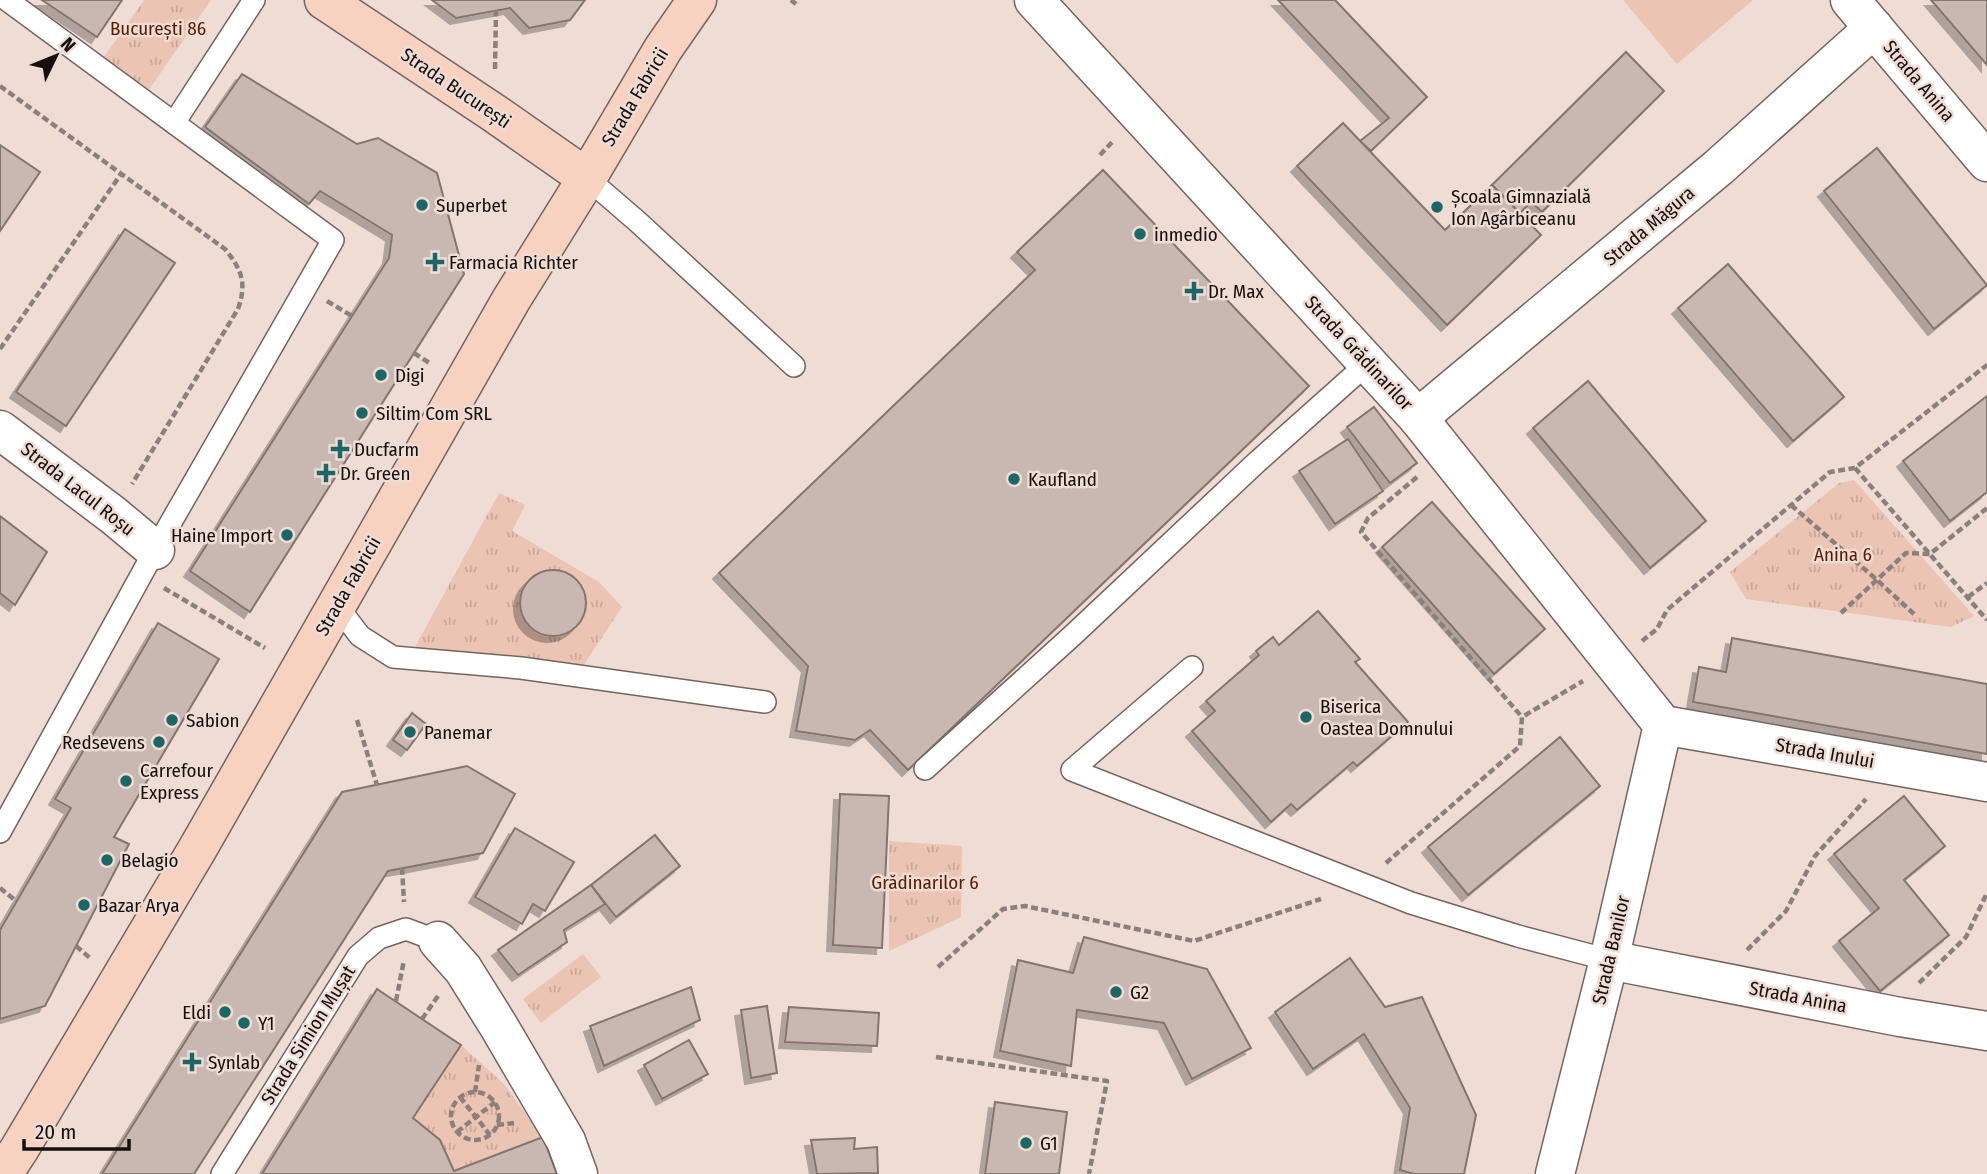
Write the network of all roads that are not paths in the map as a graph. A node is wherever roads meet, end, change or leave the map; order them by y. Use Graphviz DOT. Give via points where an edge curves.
graph roads {
  1 [pos="7,0"];
  2 [pos="254,0"];
  3 [pos="324,0"];
  4 [pos="697,0"];
  5 [pos="1034,0"];
  6 [pos="1862,14"];
  7 [pos="174,123"];
  8 [pos="1987,162"];
  9 [pos="587,178"];
  10 [pos="1368,363"];
  11 [pos="794,366"];
  12 [pos="1427,429"];
  13 [pos="0,430"];
  14 [pos="148,562"];
  15 [pos="337,606"];
  16 [pos="1192,667"];
  17 [pos="765,702"];
  18 [pos="1663,725"];
  19 [pos="925,769"];
  20 [pos="1987,782"];
  21 [pos="0,832"];
  22 [pos="438,940"];
  23 [pos="1609,960"];
  24 [pos="1987,1031"];
  25 [pos="8,1153"];
  26 [pos="222,1174"];
  27 [pos="578,1174"];
  28 [pos="1555,1174"];
  1 -- 7 [label="lane"];
  2 -- 7 [label="lane"];
  3 -- 9 [label="main road, Strada București"];
  4 -- 9 [label="main road, Strada Fabricii" via="663,48"];
  5 -- 10 [label="street, Strada Grădinarilor"];
  6 -- 8 [label="street, Strada Anina"];
  6 -- 12 [label="street, Strada Măgura" via="1719,167"];
  7 -- 14 [label="lane" via="333,240"];
  9 -- 11 [label="lane"];
  9 -- 15 [label="main road, Strada Fabricii" via="511,300"];
  10 -- 12 [label="street, Strada Grădinarilor"];
  10 -- 19 [label="lane"];
  12 -- 18 [label="street, Strada Grădinarilor"];
  13 -- 14 [label="street, Strada Lacul Roșu" via="113,515"];
  14 -- 21 [label="lane"];
  15 -- 17 [label="lane" via="360,636 393,657 521,668"];
  15 -- 25 [label="main road, Strada Fabricii" via="198,848"];
  16 -- 23 [label="lane" via="1072,770 1411,903"];
  18 -- 20 [label="street, Strada Inului"];
  18 -- 23 [label="street, Strada Banilor"];
  22 -- 26 [label="lane, Strada Simion Mușat" via="406,929 379,938 358,956"];
  22 -- 27 [label="street, Strada Simion Mușat" via="498,1025 566,1141"];
  23 -- 24 [label="street, Strada Anina"];
  23 -- 28 [label="street, Strada Banilor"];
}
